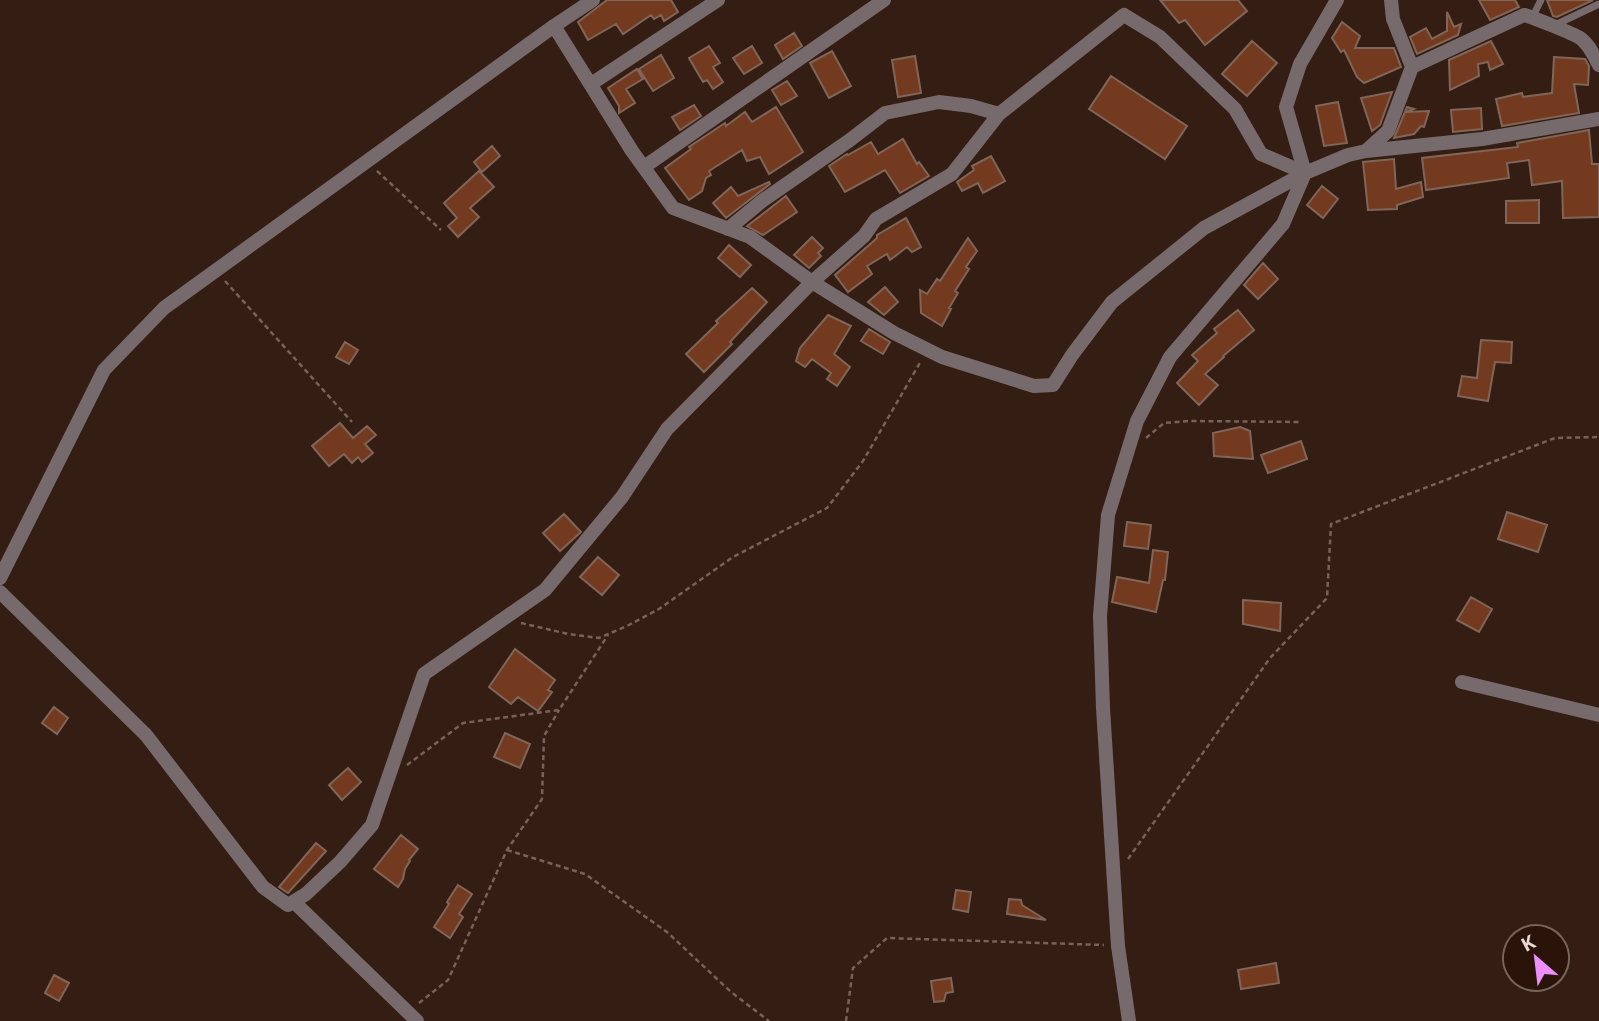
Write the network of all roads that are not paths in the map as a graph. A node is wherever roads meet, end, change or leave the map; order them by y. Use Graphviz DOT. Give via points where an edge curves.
graph roads {
  1 [pos="593,0"];
  2 [pos="718,0"];
  3 [pos="884,0"];
  4 [pos="1337,0"];
  5 [pos="1391,0"];
  6 [pos="1541,0"];
  7 [pos="1599,4"];
  8 [pos="1533,16"];
  9 [pos="554,26"];
  10 [pos="1552,27"];
  11 [pos="1599,65"];
  12 [pos="1412,68"];
  13 [pos="591,84"];
  14 [pos="999,114"];
  15 [pos="1599,119"];
  16 [pos="1366,151"];
  17 [pos="644,167"];
  18 [pos="1305,173"];
  19 [pos="728,229"];
  20 [pos="812,282"];
  21 [pos="0,578"];
  22 [pos="0,592"];
  23 [pos="1462,682"];
  24 [pos="1599,715"];
  25 [pos="294,901"];
  26 [pos="413,1016"];
  27 [pos="1129,1021"];
  1 -- 9 [label="street"];
  2 -- 13 [label="street"];
  3 -- 17 [label="street"];
  4 -- 18 [label="street" via="1300,64 1286,107"];
  5 -- 12 [label="street" via="1393,19"];
  6 -- 8 [label="lane"];
  7 -- 10 [label="lane"];
  8 -- 10 [label="street"];
  8 -- 12 [label="street" via="1497,26"];
  9 -- 13 [label="street"];
  9 -- 21 [label="street" via="164,308 104,370"];
  10 -- 11 [label="street" via="1581,38"];
  12 -- 16 [label="street" via="1388,131"];
  13 -- 17 [label="street"];
  14 -- 18 [label="street" via="1124,15 1160,37 1235,109 1261,154"];
  14 -- 19 [label="street" via="939,102 885,113"];
  14 -- 20 [label="street" via="952,174 876,219 864,236"];
  15 -- 16 [label="street" via="1482,139"];
  16 -- 18 [label="street"];
  17 -- 19 [label="street" via="673,208"];
  18 -- 20 [label="street" via="1204,228 1112,302 1053,385 1034,386 942,357"];
  18 -- 27 [label="street" via="1283,224 1170,357 1137,421 1108,515 1100,616 1103,708 1118,946"];
  19 -- 20 [label="street" via="750,237"];
  20 -- 25 [label="street" via="667,429 622,498 545,590 424,674 372,825 341,862"];
  22 -- 25 [label="street" via="146,735 263,887 288,905"];
  23 -- 24 [label="street"];
  25 -- 26 [label="street"];
}
